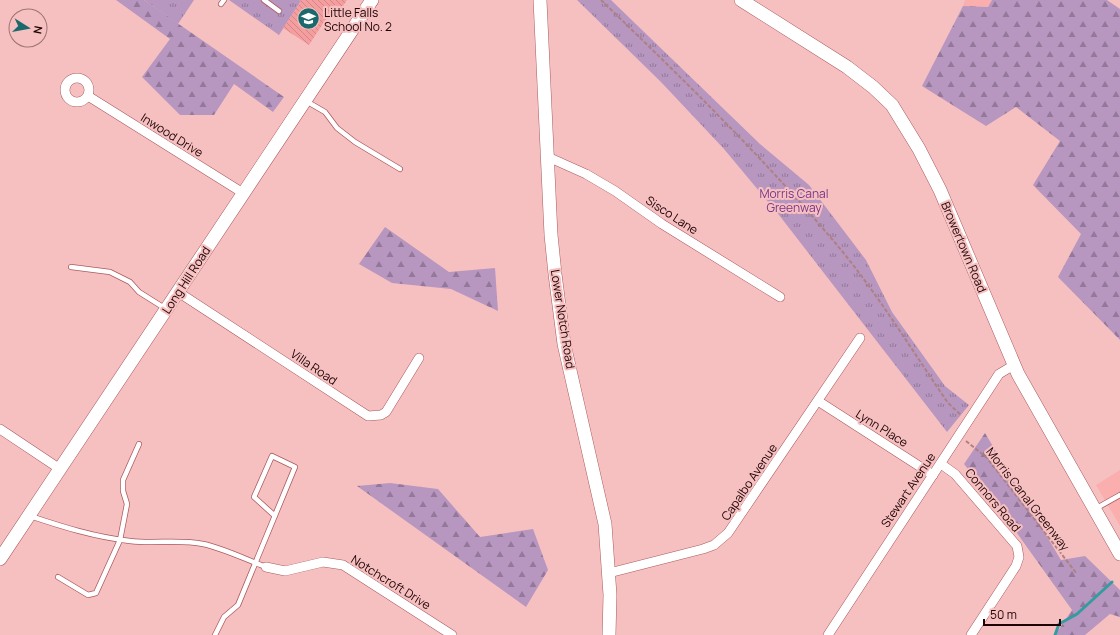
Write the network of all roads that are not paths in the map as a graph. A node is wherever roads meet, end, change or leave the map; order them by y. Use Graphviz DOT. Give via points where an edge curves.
graph roads {
  1 [pos="264,0"];
  2 [pos="372,0"];
  3 [pos="540,0"];
  4 [pos="741,0"];
  5 [pos="279,11"];
  6 [pos="88,96"];
  7 [pos="305,100"];
  8 [pos="548,157"];
  9 [pos="400,169"];
  10 [pos="243,193"];
  11 [pos="71,267"];
  12 [pos="178,292"];
  13 [pos="780,297"];
  14 [pos="166,309"];
  15 [pos="860,338"];
  16 [pos="419,358"];
  17 [pos="1014,365"];
  18 [pos="818,400"];
  19 [pos="0,428"];
  20 [pos="139,444"];
  21 [pos="940,464"];
  22 [pos="60,469"];
  23 [pos="933,475"];
  24 [pos="1120,495"];
  25 [pos="1094,509"];
  26 [pos="29,516"];
  27 [pos="275,516"];
  28 [pos="120,540"];
  29 [pos="1120,554"];
  30 [pos="0,559"];
  31 [pos="256,564"];
  32 [pos="266,567"];
  33 [pos="609,573"];
  34 [pos="58,577"];
  35 [pos="215,635"];
  36 [pos="452,635"];
  37 [pos="609,635"];
  38 [pos="828,635"];
  39 [pos="971,635"];
  1 -- 5 [label="lane"];
  2 -- 7 [label="street, Long Hill Road"];
  3 -- 8 [label="street, Lower Notch Road"];
  4 -- 17 [label="street, Browertown Road" via="847,67 892,105 920,149 940,190"];
  6 -- 10 [label="street, Inwood Drive"];
  7 -- 9 [label="lane" via="325,112 337,128 355,142"];
  7 -- 10 [label="street, Long Hill Road"];
  8 -- 13 [label="street, Sisco Lane" via="586,174 615,191 662,224"];
  8 -- 33 [label="street, Lower Notch Road" via="551,235 564,344 604,518"];
  10 -- 12 [label="street, Long Hill Road"];
  11 -- 14 [label="lane" via="110,272 130,282 139,292"];
  12 -- 14 [label="street, Long Hill Road"];
  12 -- 16 [label="street, Villa Road" via="368,416 386,412"];
  14 -- 22 [label="street, Long Hill Road"];
  15 -- 18 [label="street, Capalbo Avenue"];
  17 -- 21 [label="street, Stewart Avenue" via="999,374"];
  17 -- 25 [label="street, Browertown Road"];
  18 -- 23 [label="street, Lynn Place"];
  18 -- 33 [label="street, Capalbo Avenue" via="728,533 714,545"];
  19 -- 22 [label="street"];
  20 -- 28 [label="lane" via="124,480 123,490 127,504"];
  21 -- 23 [label="street, Stewart Avenue"];
  21 -- 39 [label="street, Connors Road" via="955,474 1017,546 1019,557 1016,566"];
  22 -- 26 [label="street, Long Hill Road"];
  23 -- 38 [label="street, Stewart Avenue"];
  24 -- 25 [label="lane"];
  25 -- 29 [label="street, Browertown Road"];
  26 -- 28 [label="lane" via="80,532"];
  26 -- 30 [label="street, Long Hill Road"];
  27 -- 27 [label="lane" via="295,467 272,456 254,497"];
  27 -- 31 [label="lane"];
  28 -- 31 [label="lane" via="204,544"];
  28 -- 34 [label="lane" via="96,593 88,595"];
  31 -- 32 [label="lane"];
  31 -- 35 [label="lane" via="238,604 224,617"];
  32 -- 36 [label="street, Notchcroft Drive" via="285,571 323,562 343,566"];
  33 -- 37 [label="street, Lower Notch Road"];
}
